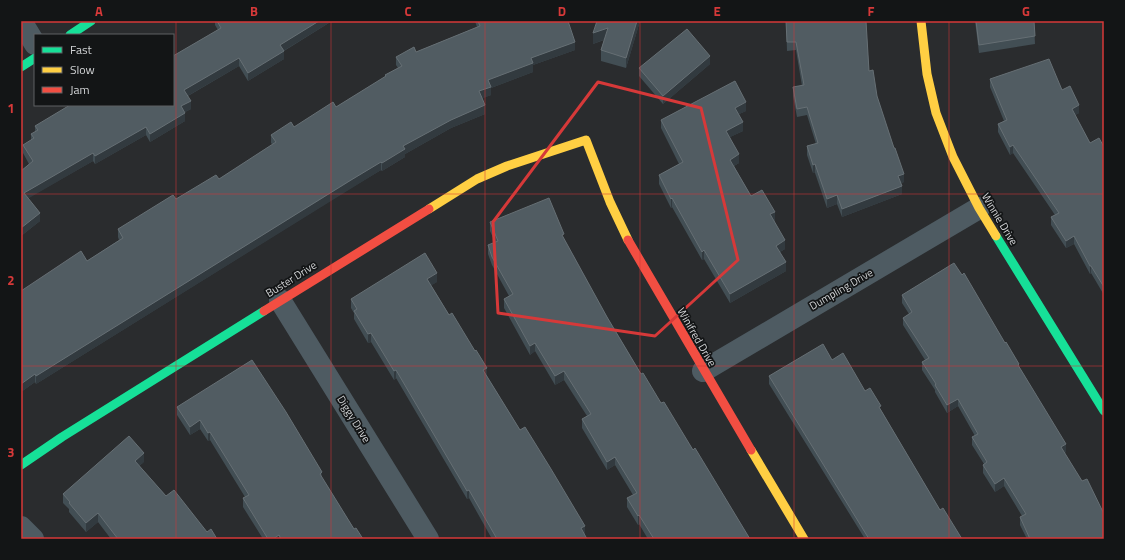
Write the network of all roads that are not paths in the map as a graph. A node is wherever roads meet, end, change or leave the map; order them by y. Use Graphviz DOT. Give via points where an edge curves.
graph roads {
  1 [pos="21,21"];
  2 [pos="91,21"];
  3 [pos="921,21"];
  4 [pos="72,34"];
  5 [pos="34,42"];
  6 [pos="34,59"];
  7 [pos="21,67"];
  8 [pos="586,140"];
  9 [pos="979,208"];
  10 [pos="280,300"];
  11 [pos="703,370"];
  12 [pos="1104,411"];
  13 [pos="21,465"];
  14 [pos="21,527"];
  15 [pos="33,539"];
  16 [pos="428,539"];
  17 [pos="804,539"];
  1 -- 5 [label="street"];
  2 -- 4 [label="street"];
  3 -- 9 [label="street, Winnie Drive" via="927,74 936,113 953,157"];
  6 -- 7 [label="street"];
  8 -- 10 [label="street, Buster Drive" via="507,166 477,179"];
  8 -- 11 [label="street, Winifred Drive" via="631,247"];
  9 -- 11 [label="street, Dumpling Drive"];
  9 -- 12 [label="street, Winnie Drive"];
  10 -- 13 [label="street, Buster Drive"];
  10 -- 16 [label="street, Diggy Drive"];
  11 -- 17 [label="street, Winifred Drive"];
  14 -- 15 [label="street"];
}
